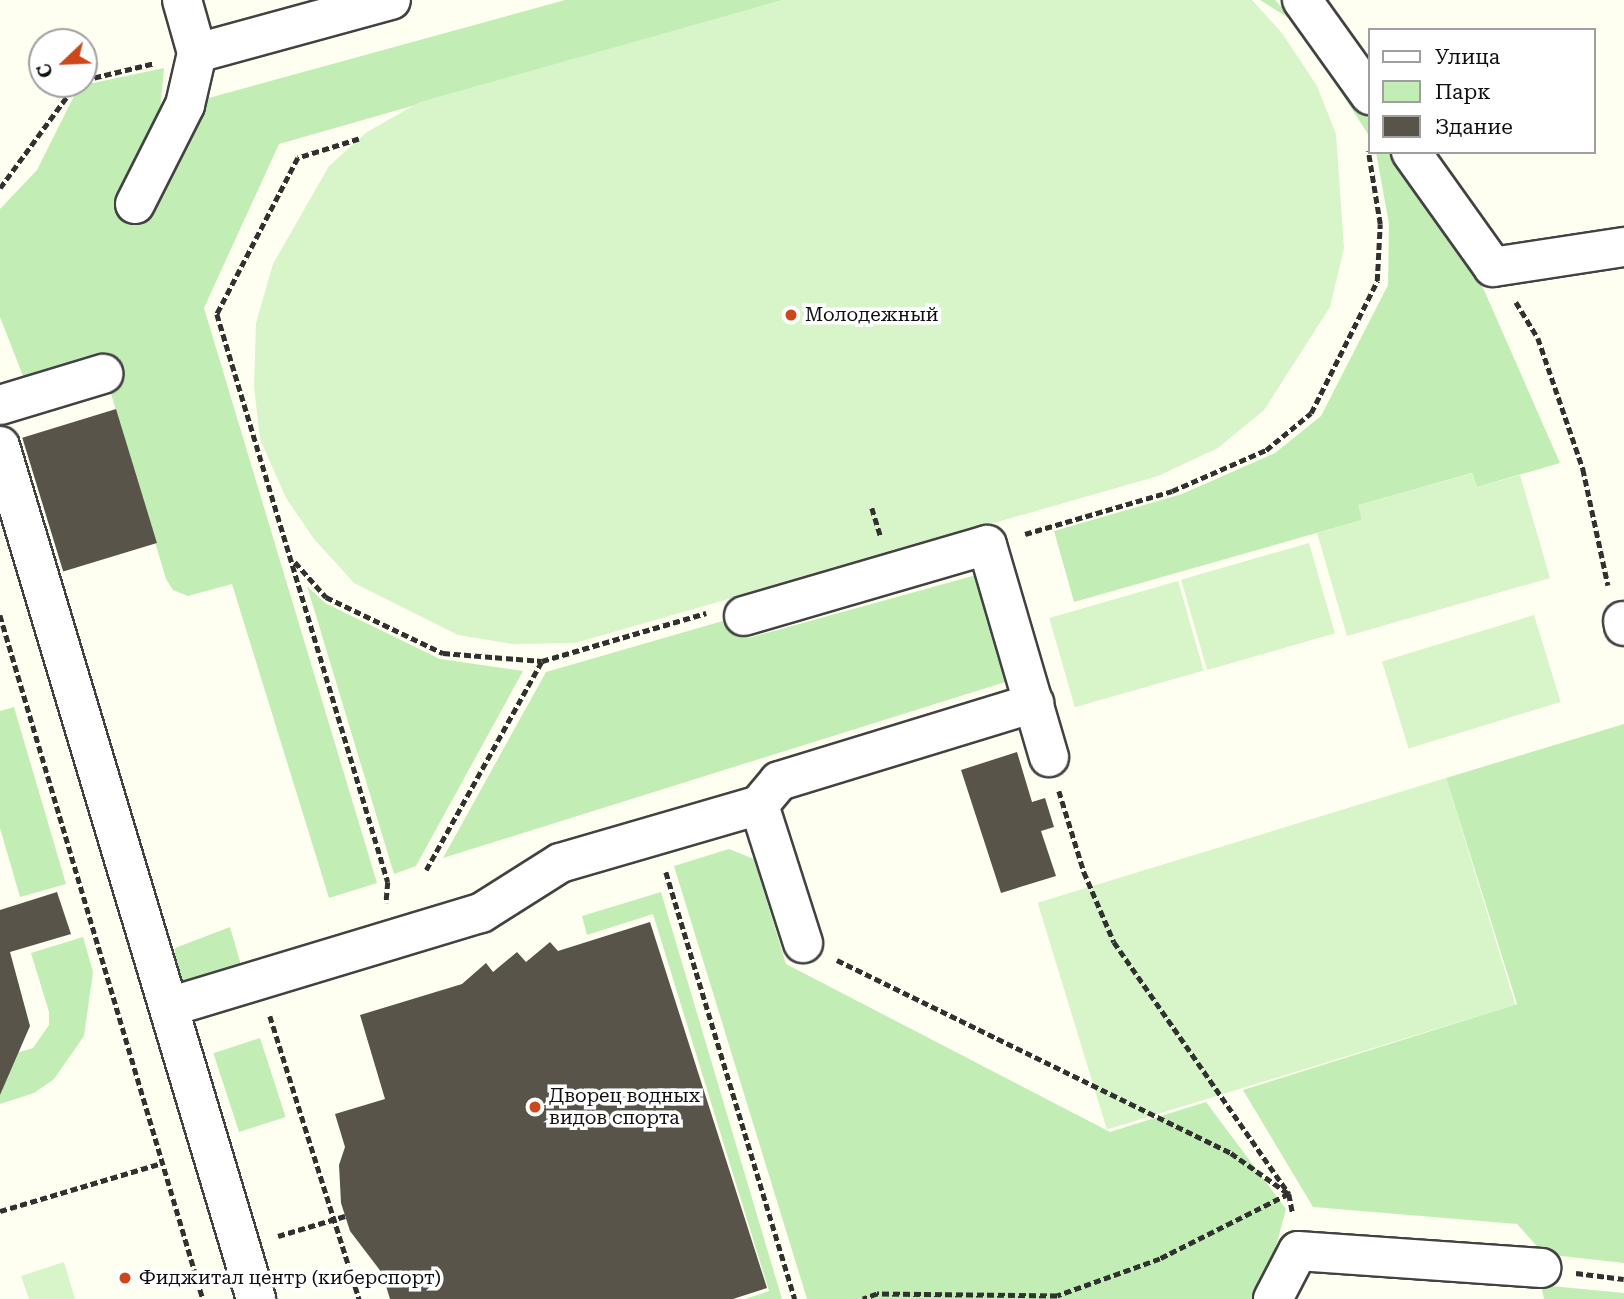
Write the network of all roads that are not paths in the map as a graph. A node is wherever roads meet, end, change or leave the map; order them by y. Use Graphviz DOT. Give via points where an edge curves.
graph roads {
  1 [pos="181,0"];
  2 [pos="391,0"];
  3 [pos="1302,0"];
  4 [pos="197,53"];
  5 [pos="1368,92"];
  6 [pos="1412,154"];
  7 [pos="135,204"];
  8 [pos="1624,247"];
  9 [pos="103,374"];
  10 [pos="0,405"];
  11 [pos="0,446"];
  12 [pos="744,616"];
  13 [pos="1623,621"];
  14 [pos="1624,626"];
  15 [pos="1034,704"];
  16 [pos="1049,757"];
  17 [pos="759,805"];
  18 [pos="803,943"];
  19 [pos="169,1007"];
  20 [pos="1541,1268"];
  21 [pos="256,1299"];
  22 [pos="1273,1299"];
  1 -- 4 [label="street"];
  2 -- 4 [label="street"];
  3 -- 5 [label="street"];
  4 -- 7 [label="street" via="186,104"];
  6 -- 8 [label="street" via="1493,267"];
  9 -- 10 [label="street"];
  11 -- 19 [label="street"];
  12 -- 15 [label="street" via="987,545"];
  13 -- 14 [label="street"];
  15 -- 16 [label="street"];
  15 -- 17 [label="street" via="779,781"];
  17 -- 18 [label="street"];
  17 -- 19 [label="street" via="560,863 481,913"];
  19 -- 21 [label="street"];
  20 -- 22 [label="street" via="1298,1251"];
}
